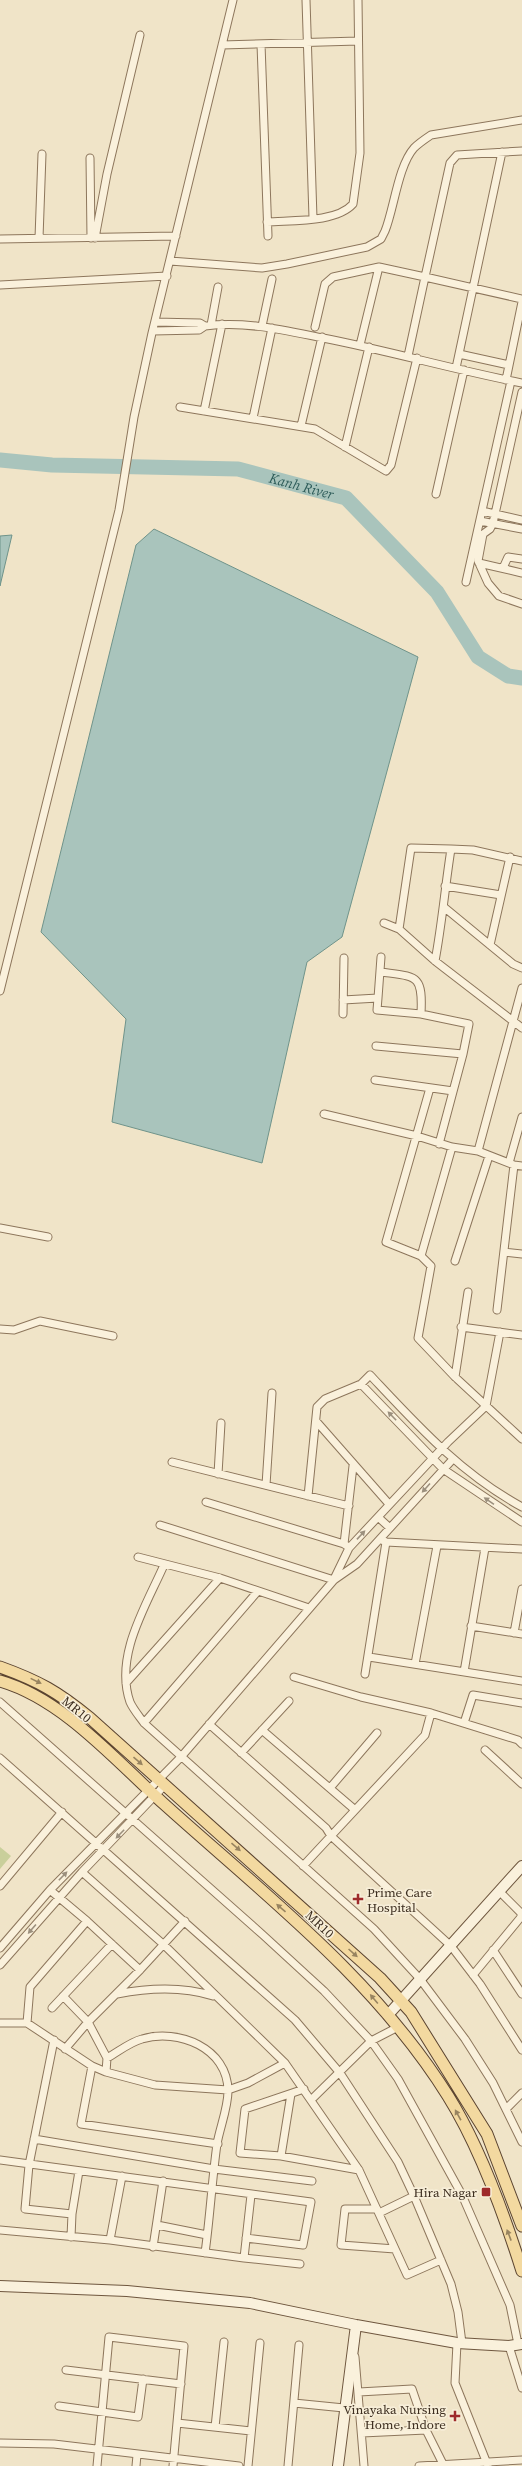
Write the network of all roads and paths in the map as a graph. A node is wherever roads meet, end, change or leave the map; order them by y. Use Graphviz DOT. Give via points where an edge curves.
graph roads {
  1 [pos="233,0"];
  2 [pos="306,0"];
  3 [pos="358,0"];
  4 [pos="140,35"];
  5 [pos="358,41"];
  6 [pos="308,42"];
  7 [pos="261,44"];
  8 [pos="222,45"];
  9 [pos="522,120"];
  10 [pos="522,151"];
  11 [pos="502,152"];
  12 [pos="42,154"];
  13 [pos="90,158"];
  14 [pos="313,218"];
  15 [pos="267,222"];
  16 [pos="176,236"];
  17 [pos="268,236"];
  18 [pos="39,238"];
  19 [pos="93,238"];
  20 [pos="0,239"];
  21 [pos="170,261"];
  22 [pos="379,267"];
  23 [pos="167,276"];
  24 [pos="424,277"];
  25 [pos="272,279"];
  26 [pos="0,285"];
  27 [pos="218,286"];
  28 [pos="473,289"];
  29 [pos="522,301"];
  30 [pos="155,322"];
  31 [pos="181,323"];
  32 [pos="222,324"];
  33 [pos="208,326"];
  34 [pos="262,326"];
  35 [pos="315,327"];
  36 [pos="272,328"];
  37 [pos="153,331"];
  38 [pos="179,331"];
  39 [pos="322,337"];
  40 [pos="360,346"];
  41 [pos="369,348"];
  42 [pos="459,354"];
  43 [pos="408,356"];
  44 [pos="417,358"];
  45 [pos="509,365"];
  46 [pos="456,368"];
  47 [pos="464,370"];
  48 [pos="508,381"];
  49 [pos="522,383"];
  50 [pos="522,392"];
  51 [pos="180,407"];
  52 [pos="204,411"];
  53 [pos="253,418"];
  54 [pos="301,426"];
  55 [pos="345,447"];
  56 [pos="436,494"];
  57 [pos="482,512"];
  58 [pos="495,514"];
  59 [pos="522,520"];
  60 [pos="480,521"];
  61 [pos="493,524"];
  62 [pos="522,529"];
  63 [pos="522,560"];
  64 [pos="479,563"];
  65 [pos="503,568"];
  66 [pos="522,573"];
  67 [pos="466,582"];
  68 [pos="522,604"];
  69 [pos="451,849"];
  70 [pos="510,857"];
  71 [pos="522,861"];
  72 [pos="445,886"];
  73 [pos="501,894"];
  74 [pos="444,908"];
  75 [pos="384,923"];
  76 [pos="399,929"];
  77 [pos="490,946"];
  78 [pos="381,957"];
  79 [pos="344,958"];
  80 [pos="435,961"];
  81 [pos="522,968"];
  82 [pos="381,972"];
  83 [pos="522,988"];
  84 [pos="0,991"];
  85 [pos="378,998"];
  86 [pos="343,1000"];
  87 [pos="343,1014"];
  88 [pos="421,1014"];
  89 [pos="513,1021"];
  90 [pos="522,1028"];
  91 [pos="376,1046"];
  92 [pos="463,1054"];
  93 [pos="375,1080"];
  94 [pos="430,1088"];
  95 [pos="454,1091"];
  96 [pos="324,1114"];
  97 [pos="522,1117"];
  98 [pos="417,1136"];
  99 [pos="439,1144"];
  100 [pos="452,1147"];
  101 [pos="478,1151"];
  102 [pos="489,1156"];
  103 [pos="511,1164"];
  104 [pos="522,1166"];
  105 [pos="0,1228"];
  106 [pos="48,1237"];
  107 [pos="504,1252"];
  108 [pos="522,1254"];
  109 [pos="421,1256"];
  110 [pos="455,1261"];
  111 [pos="468,1292"];
  112 [pos="496,1310"];
  113 [pos="461,1327"];
  114 [pos="0,1329"];
  115 [pos="500,1332"];
  116 [pos="522,1334"];
  117 [pos="113,1336"];
  118 [pos="454,1377"];
  119 [pos="361,1384"];
  120 [pos="272,1393"];
  121 [pos="486,1406"];
  122 [pos="316,1421"];
  123 [pos="221,1423"];
  124 [pos="522,1439"];
  125 [pos="441,1450"];
  126 [pos="433,1458"];
  127 [pos="453,1459"];
  128 [pos="172,1462"];
  129 [pos="353,1466"];
  130 [pos="444,1469"];
  131 [pos="218,1474"];
  132 [pos="266,1485"];
  133 [pos="308,1496"];
  134 [pos="206,1502"];
  135 [pos="389,1504"];
  136 [pos="349,1506"];
  137 [pos="522,1507"];
  138 [pos="378,1517"];
  139 [pos="522,1522"];
  140 [pos="160,1525"];
  141 [pos="390,1528"];
  142 [pos="383,1541"];
  143 [pos="347,1546"];
  144 [pos="437,1546"];
  145 [pos="485,1548"];
  146 [pos="522,1549"];
  147 [pos="138,1557"];
  148 [pos="164,1565"];
  149 [pos="220,1578"];
  150 [pos="334,1580"];
  151 [pos="522,1589"];
  152 [pos="258,1591"];
  153 [pos="309,1608"];
  154 [pos="471,1626"];
  155 [pos="514,1633"];
  156 [pos="522,1634"];
  157 [pos="369,1657"];
  158 [pos="415,1664"];
  159 [pos="0,1667"];
  160 [pos="464,1672"];
  161 [pos="365,1674"];
  162 [pos="294,1677"];
  163 [pos="522,1681"];
  164 [pos="0,1682"];
  165 [pos="126,1683"];
  166 [pos="289,1700"];
  167 [pos="0,1702"];
  168 [pos="522,1703"];
  169 [pos="431,1713"];
  170 [pos="144,1723"];
  171 [pos="464,1723"];
  172 [pos="209,1724"];
  173 [pos="262,1730"];
  174 [pos="377,1733"];
  175 [pos="522,1744"];
  176 [pos="485,1750"];
  177 [pos="241,1753"];
  178 [pos="181,1757"];
  179 [pos="0,1758"];
  180 [pos="163,1782"];
  181 [pos="522,1784"];
  182 [pos="330,1788"];
  183 [pos="152,1793"];
  184 [pos="354,1809"];
  185 [pos="62,1812"];
  186 [pos="126,1812"];
  187 [pos="134,1819"];
  188 [pos="331,1836"];
  189 [pos="97,1842"];
  190 [pos="105,1849"];
  191 [pos="303,1866"];
  192 [pos="522,1866"];
  193 [pos="82,1872"];
  194 [pos="0,1886"];
  195 [pos="50,1890"];
  196 [pos="500,1892"];
  197 [pos="60,1898"];
  198 [pos="87,1921"];
  199 [pos="185,1921"];
  200 [pos="112,1944"];
  201 [pos="163,1944"];
  202 [pos="451,1946"];
  203 [pos="0,1948"];
  204 [pos="493,1950"];
  205 [pos="0,1965"];
  206 [pos="140,1970"];
  207 [pos="473,1975"];
  208 [pos="420,1979"];
  209 [pos="117,1994"];
  210 [pos="522,1994"];
  211 [pos="63,1996"];
  212 [pos="214,1996"];
  213 [pos="401,2000"];
  214 [pos="52,2008"];
  215 [pos="388,2015"];
  216 [pos="88,2022"];
  217 [pos="0,2023"];
  218 [pos="27,2023"];
  219 [pos="398,2027"];
  220 [pos="54,2040"];
  221 [pos="370,2041"];
  222 [pos="521,2047"];
  223 [pos="65,2049"];
  224 [pos="107,2058"];
  225 [pos="285,2063"];
  226 [pos="92,2066"];
  227 [pos="106,2072"];
  228 [pos="340,2073"];
  229 [pos="304,2089"];
  230 [pos="228,2090"];
  231 [pos="522,2093"];
  232 [pos="291,2094"];
  233 [pos="310,2100"];
  234 [pos="506,2109"];
  235 [pos="34,2139"];
  236 [pos="522,2142"];
  237 [pos="218,2144"];
  238 [pos="281,2156"];
  239 [pos="0,2160"];
  240 [pos="29,2165"];
  241 [pos="214,2169"];
  242 [pos="359,2170"];
  243 [pos="79,2171"];
  244 [pos="122,2176"];
  245 [pos="163,2181"];
  246 [pos="312,2181"];
  247 [pos="213,2190"];
  248 [pos="251,2196"];
  249 [pos="414,2196"];
  250 [pos="378,2211"];
  251 [pos="72,2214"];
  252 [pos="157,2225"];
  253 [pos="522,2226"];
  254 [pos="0,2230"];
  255 [pos="207,2234"];
  256 [pos="70,2237"];
  257 [pos="246,2238"];
  258 [pos="110,2240"];
  259 [pos="153,2247"];
  260 [pos="395,2249"];
  261 [pos="205,2253"];
  262 [pos="244,2258"];
  263 [pos="440,2260"];
  264 [pos="300,2264"];
  265 [pos="522,2271"];
  266 [pos="0,2286"];
  267 [pos="356,2325"];
  268 [pos="224,2342"];
  269 [pos="260,2343"];
  270 [pos="353,2343"];
  271 [pos="460,2343"];
  272 [pos="516,2344"];
  273 [pos="299,2345"];
  274 [pos="66,2370"];
  275 [pos="104,2375"];
  276 [pos="143,2379"];
  277 [pos="181,2384"];
  278 [pos="522,2388"];
  279 [pos="359,2392"];
  280 [pos="294,2403"];
  281 [pos="59,2406"];
  282 [pos="344,2408"];
  283 [pos="101,2411"];
  284 [pos="177,2423"];
  285 [pos="214,2427"];
  286 [pos="426,2430"];
  287 [pos="252,2431"];
  288 [pos="362,2433"];
  289 [pos="0,2443"];
  290 [pos="98,2451"];
  291 [pos="137,2456"];
  292 [pos="522,2460"];
  293 [pos="173,2462"];
  294 [pos="488,2464"];
  295 [pos="443,2465"];
  296 [pos="97,2466"];
  297 [pos="136,2466"];
  298 [pos="239,2466"];
  299 [pos="248,2466"];
  300 [pos="288,2466"];
  301 [pos="338,2466"];
  302 [pos="364,2466"];
  303 [pos="419,2466"];
  1 -- 8 [label="street"];
  2 -- 6 [label="street"];
  3 -- 5 [label="street"];
  4 -- 19 [label="street"];
  5 -- 6 [label="street"];
  5 -- 14 [label="street" via="360,153 356,195 348,210 336,215"];
  6 -- 7 [label="street"];
  6 -- 14 [label="street"];
  7 -- 8 [label="street"];
  7 -- 15 [label="street"];
  8 -- 16 [label="street"];
  9 -- 21 [label="street" via="431,136 420,143 412,150 402,172 381,240 367,247 262,268"];
  10 -- 11 [label="street"];
  11 -- 24 [label="street" via="463,153 453,158"];
  11 -- 28 [label="street"];
  12 -- 18 [label="street"];
  13 -- 19 [label="street"];
  14 -- 15 [label="street"];
  15 -- 17 [label="street"];
  16 -- 19 [label="street"];
  16 -- 21 [label="street"];
  18 -- 19 [label="street"];
  18 -- 20 [label="street"];
  21 -- 23 [label="street"];
  22 -- 24 [label="street"];
  22 -- 35 [label="street" via="340,274 326,281"];
  22 -- 40 [label="street"];
  23 -- 26 [label="street"];
  23 -- 30 [label="street"];
  24 -- 28 [label="street"];
  24 -- 43 [label="street"];
  25 -- 34 [label="street"];
  27 -- 33 [label="street"];
  28 -- 29 [label="street"];
  28 -- 42 [label="street"];
  29 -- 45 [label="street"];
  30 -- 31 [label="street"];
  30 -- 37 [label="street"];
  31 -- 33 [label="street" via="200,323"];
  31 -- 38 [label="street"];
  32 -- 33 [label="street"];
  32 -- 34 [label="street"];
  32 -- 52 [label="street"];
  33 -- 38 [label="street" via="199,330"];
  34 -- 36 [label="street"];
  36 -- 39 [label="street"];
  36 -- 53 [label="street"];
  37 -- 38 [label="street"];
  37 -- 84 [label="street" via="134,417 119,510"];
  39 -- 40 [label="street"];
  39 -- 54 [label="street"];
  40 -- 41 [label="street"];
  41 -- 43 [label="street"];
  41 -- 55 [label="street"];
  42 -- 45 [label="street"];
  42 -- 46 [label="street"];
  43 -- 44 [label="street"];
  44 -- 46 [label="street"];
  44 -- 55 [label="street" via="389,469 382,469"];
  45 -- 48 [label="street"];
  46 -- 47 [label="street"];
  47 -- 48 [label="street"];
  47 -- 56 [label="street"];
  48 -- 49 [label="street"];
  48 -- 57 [label="street"];
  50 -- 58 [label="street"];
  51 -- 52 [label="street"];
  52 -- 53 [label="street"];
  53 -- 54 [label="street"];
  54 -- 55 [label="street" via="318,431"];
  57 -- 58 [label="street"];
  57 -- 60 [label="street"];
  58 -- 59 [label="street"];
  58 -- 61 [label="street"];
  60 -- 61 [label="street"];
  60 -- 67 [label="street"];
  61 -- 62 [label="street"];
  61 -- 64 [label="street" via="484,534"];
  63 -- 65 [label="street" via="508,557"];
  64 -- 65 [label="street"];
  64 -- 68 [label="street" via="495,593 503,599"];
  65 -- 66 [label="street"];
  69 -- 70 [label="street"];
  69 -- 72 [label="street"];
  69 -- 76 [label="street" via="411,848"];
  70 -- 71 [label="street"];
  70 -- 73 [label="street"];
  72 -- 73 [label="street"];
  72 -- 74 [label="street"];
  73 -- 77 [label="street"];
  74 -- 77 [label="street"];
  74 -- 80 [label="street"];
  75 -- 76 [label="street"];
  76 -- 80 [label="street"];
  77 -- 81 [label="street"];
  78 -- 82 [label="street"];
  79 -- 86 [label="street"];
  80 -- 89 [label="street"];
  82 -- 85 [label="street"];
  82 -- 88 [label="street" via="410,976 417,980 421,990"];
  83 -- 89 [label="street"];
  85 -- 86 [label="street"];
  85 -- 88 [label="street" via="378,1010"];
  86 -- 87 [label="street"];
  88 -- 92 [label="street" via="468,1022 469,1030"];
  89 -- 90 [label="street"];
  89 -- 101 [label="street"];
  91 -- 92 [label="street"];
  92 -- 95 [label="street"];
  93 -- 94 [label="street"];
  94 -- 95 [label="street"];
  94 -- 98 [label="street"];
  95 -- 99 [label="street"];
  96 -- 98 [label="street"];
  97 -- 103 [label="street"];
  98 -- 99 [label="street"];
  98 -- 109 [label="street" via="386,1242"];
  99 -- 100 [label="street"];
  100 -- 101 [label="street"];
  100 -- 109 [label="street"];
  101 -- 102 [label="street"];
  102 -- 103 [label="street"];
  102 -- 110 [label="street"];
  103 -- 104 [label="street"];
  103 -- 107 [label="street"];
  105 -- 106 [label="street"];
  107 -- 108 [label="street"];
  107 -- 112 [label="street"];
  109 -- 118 [label="street" via="430,1266 418,1338"];
  111 -- 113 [label="street"];
  113 -- 115 [label="street"];
  113 -- 118 [label="street"];
  114 -- 117 [label="street" via="14,1330 40,1321"];
  115 -- 116 [label="street"];
  115 -- 121 [label="street"];
  118 -- 121 [label="street"];
  119 -- 122 [label="street" via="320,1403"];
  119 -- 125 [label="street" via="370,1375"];
  126 -- 119 [label="street, one-way"];
  120 -- 132 [label="street"];
  121 -- 124 [label="street"];
  121 -- 125 [label="street"];
  122 -- 129 [label="street"];
  122 -- 133 [label="street"];
  123 -- 131 [label="street"];
  125 -- 126 [label="street"];
  125 -- 127 [label="street"];
  126 -- 130 [label="street"];
  126 -- 135 [label="street"];
  127 -- 130 [label="street"];
  127 -- 137 [label="street"];
  128 -- 131 [label="street"];
  129 -- 135 [label="street"];
  129 -- 136 [label="street"];
  139 -- 130 [label="street, one-way"];
  130 -- 141 [label="street, one-way"];
  131 -- 132 [label="street"];
  132 -- 133 [label="street"];
  133 -- 136 [label="street"];
  134 -- 143 [label="street"];
  135 -- 138 [label="street"];
  136 -- 143 [label="street"];
  138 -- 141 [label="street"];
  143 -- 138 [label="street, one-way"];
  140 -- 150 [label="street"];
  141 -- 142 [label="street"];
  142 -- 144 [label="street"];
  142 -- 150 [label="street"];
  142 -- 157 [label="street"];
  143 -- 150 [label="street"];
  144 -- 145 [label="street"];
  144 -- 158 [label="street"];
  145 -- 146 [label="street"];
  145 -- 154 [label="street"];
  147 -- 148 [label="street"];
  148 -- 149 [label="street"];
  148 -- 165 [label="street" via="125,1660"];
  149 -- 152 [label="street"];
  149 -- 165 [label="street"];
  150 -- 153 [label="street"];
  151 -- 155 [label="street"];
  152 -- 153 [label="street"];
  152 -- 170 [label="street"];
  153 -- 172 [label="street"];
  154 -- 155 [label="street"];
  154 -- 160 [label="street"];
  155 -- 156 [label="street"];
  157 -- 158 [label="street"];
  157 -- 161 [label="street"];
  158 -- 160 [label="street"];
  159 -- 180 [label="main road, MR10, one-way" via="36,1680 64,1697"];
  160 -- 163 [label="street"];
  162 -- 169 [label="street" via="361,1697"];
  164 -- 183 [label="main road, MR10" via="32,1693 50,1705 100,1745"];
  165 -- 170 [label="street" via="130,1703"];
  166 -- 173 [label="street"];
  167 -- 186 [label="street"];
  168 -- 171 [label="street" via="473,1696"];
  169 -- 171 [label="street"];
  169 -- 184 [label="street" via="425,1735"];
  170 -- 178 [label="street"];
  171 -- 175 [label="street" via="518,1740"];
  172 -- 177 [label="street"];
  172 -- 178 [label="street"];
  173 -- 177 [label="street"];
  173 -- 182 [label="street"];
  174 -- 182 [label="street"];
  176 -- 181 [label="street"];
  177 -- 188 [label="street" via="326,1828"];
  178 -- 180 [label="street"];
  178 -- 191 [label="street"];
  179 -- 185 [label="street"];
  180 -- 183 [label="street"];
  180 -- 213 [label="main road, MR10, one-way"];
  182 -- 184 [label="street"];
  183 -- 186 [label="street"];
  183 -- 187 [label="street"];
  215 -- 183 [label="main road, MR10, one-way" via="332,1954"];
  184 -- 188 [label="street"];
  185 -- 189 [label="street"];
  185 -- 194 [label="street"];
  186 -- 187 [label="street"];
  186 -- 189 [label="street"];
  187 -- 190 [label="street, one-way"];
  187 -- 221 [label="street" via="324,1992"];
  188 -- 191 [label="street"];
  188 -- 202 [label="street"];
  189 -- 190 [label="street"];
  195 -- 189 [label="street, one-way"];
  190 -- 193 [label="street"];
  190 -- 199 [label="street"];
  191 -- 208 [label="street" via="374,1929"];
  192 -- 196 [label="street"];
  193 -- 197 [label="street"];
  193 -- 201 [label="street"];
  195 -- 197 [label="street"];
  195 -- 203 [label="street"];
  196 -- 202 [label="street"];
  196 -- 204 [label="street" via="521,1913 521,1917"];
  197 -- 198 [label="street"];
  197 -- 205 [label="street, one-way"];
  198 -- 200 [label="street"];
  198 -- 218 [label="street" via="30,1987"];
  199 -- 201 [label="street"];
  199 -- 228 [label="street" via="296,2020"];
  200 -- 206 [label="street"];
  200 -- 211 [label="street"];
  201 -- 206 [label="street"];
  201 -- 212 [label="street"];
  202 -- 207 [label="street"];
  202 -- 208 [label="street"];
  204 -- 207 [label="street"];
  204 -- 210 [label="street"];
  206 -- 209 [label="street"];
  207 -- 222 [label="street"];
  208 -- 213 [label="street"];
  208 -- 234 [label="street" via="465,2039 494,2083"];
  209 -- 212 [label="street" via="142,1988 199,1991"];
  209 -- 216 [label="street"];
  211 -- 214 [label="street"];
  211 -- 216 [label="street"];
  212 -- 225 [label="street"];
  213 -- 215 [label="street"];
  213 -- 253 [label="main road, MR10" via="487,2134"];
  215 -- 219 [label="main road, MR10"];
  216 -- 223 [label="street"];
  216 -- 224 [label="street"];
  217 -- 218 [label="street"];
  218 -- 220 [label="street"];
  219 -- 221 [label="street"];
  265 -- 219 [label="main road, MR10, one-way" via="477,2149 448,2096"];
  220 -- 223 [label="street"];
  220 -- 235 [label="street"];
  221 -- 228 [label="street"];
  221 -- 272 [label="street" via="398,2079 462,2195 510,2305"];
  223 -- 226 [label="street"];
  224 -- 227 [label="street"];
  224 -- 230 [label="street" via="142,2039 180,2037 204,2046 216,2060"];
  225 -- 229 [label="street"];
  225 -- 230 [label="street" via="248,2083"];
  226 -- 227 [label="street"];
  226 -- 237 [label="street" via="81,2124"];
  227 -- 230 [label="street" via="155,2085"];
  228 -- 233 [label="street"];
  228 -- 249 [label="street" via="398,2162"];
  229 -- 232 [label="street"];
  229 -- 233 [label="street"];
  230 -- 237 [label="street"];
  231 -- 234 [label="street"];
  232 -- 238 [label="street"];
  232 -- 238 [label="street" via="245,2108 240,2153"];
  233 -- 242 [label="street"];
  234 -- 236 [label="street"];
  235 -- 240 [label="street"];
  235 -- 241 [label="street"];
  237 -- 241 [label="street"];
  238 -- 242 [label="street"];
  239 -- 240 [label="street"];
  240 -- 243 [label="street"];
  240 -- 251 [label="street" via="25,2209"];
  241 -- 246 [label="street"];
  241 -- 247 [label="street"];
  242 -- 250 [label="street"];
  243 -- 244 [label="street"];
  243 -- 251 [label="street"];
  244 -- 245 [label="street"];
  244 -- 258 [label="street"];
  245 -- 247 [label="street"];
  245 -- 252 [label="street"];
  247 -- 248 [label="street"];
  247 -- 255 [label="street"];
  248 -- 257 [label="street"];
  248 -- 257 [label="street" via="311,2202 303,2245"];
  249 -- 250 [label="street"];
  249 -- 263 [label="street"];
  250 -- 260 [label="street"];
  250 -- 260 [label="street" via="345,2209 341,2245"];
  251 -- 256 [label="street"];
  252 -- 255 [label="street"];
  252 -- 259 [label="street"];
  254 -- 256 [label="street"];
  255 -- 261 [label="street"];
  256 -- 258 [label="street"];
  257 -- 262 [label="street"];
  258 -- 259 [label="street"];
  259 -- 261 [label="street"];
  260 -- 263 [label="street" via="407,2275"];
  261 -- 262 [label="street"];
  262 -- 264 [label="street"];
  263 -- 271 [label="street" via="451,2284 458,2312"];
  266 -- 267 [label="street" via="126,2291 250,2303"];
  267 -- 270 [label="street"];
  267 -- 271 [label="street"];
  268 -- 285 [label="street"];
  269 -- 287 [label="street"];
  270 -- 279 [label="street"];
  270 -- 282 [label="street"];
  271 -- 272 [label="street"];
  271 -- 294 [label="street" via="455,2383"];
  272 -- 278 [label="street"];
  273 -- 280 [label="street"];
  274 -- 275 [label="street"];
  275 -- 276 [label="street"];
  275 -- 277 [label="street" via="109,2337 184,2346"];
  275 -- 283 [label="street"];
  276 -- 277 [label="street"];
  276 -- 283 [label="street" via="138,2416"];
  277 -- 284 [label="street"];
  279 -- 286 [label="street" via="412,2389"];
  279 -- 288 [label="street"];
  280 -- 282 [label="street"];
  280 -- 300 [label="street"];
  281 -- 283 [label="street"];
  282 -- 301 [label="street"];
  283 -- 290 [label="street"];
  284 -- 285 [label="street"];
  284 -- 293 [label="street"];
  285 -- 287 [label="street"];
  286 -- 288 [label="street"];
  286 -- 295 [label="street"];
  287 -- 299 [label="street"];
  288 -- 302 [label="street"];
  289 -- 290 [label="street" via="54,2444"];
  290 -- 291 [label="street"];
  290 -- 296 [label="street"];
  291 -- 293 [label="street"];
  291 -- 297 [label="street"];
  292 -- 294 [label="street"];
  293 -- 298 [label="street"];
  294 -- 295 [label="street"];
  295 -- 303 [label="street"];
}
